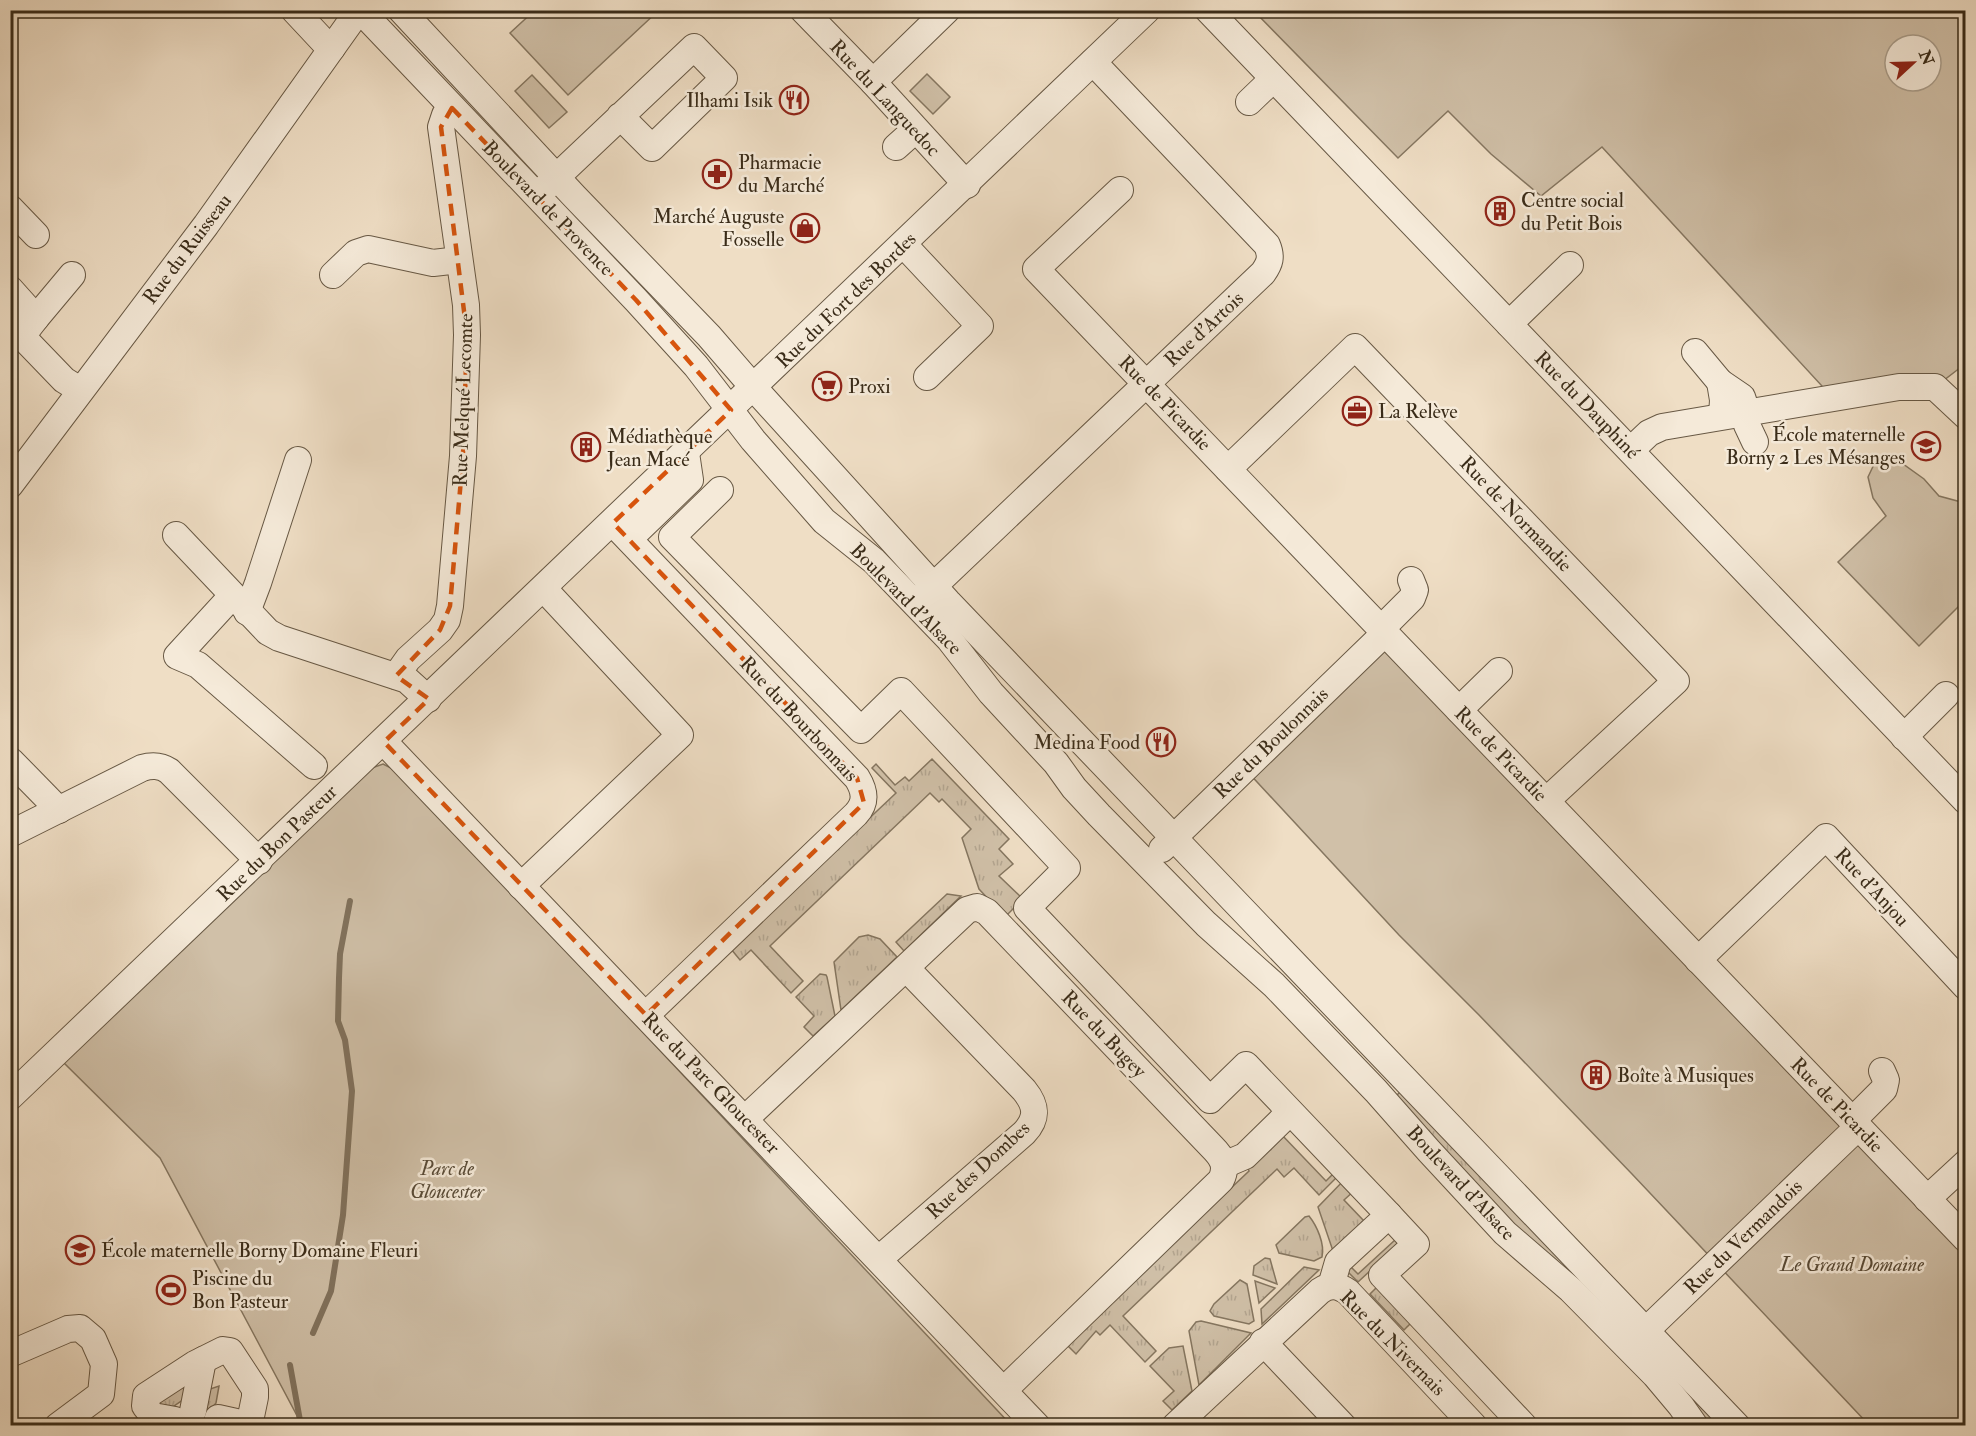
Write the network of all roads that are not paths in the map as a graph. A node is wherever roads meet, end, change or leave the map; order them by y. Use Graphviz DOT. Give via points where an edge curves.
graph roads {
  1 [pos="294,10"];
  2 [pos="360,10"];
  3 [pos="401,10"];
  4 [pos="803,10"];
  5 [pos="947,10"];
  6 [pos="1147,10"];
  7 [pos="1208,10"];
  8 [pos="333,48"];
  9 [pos="1093,62"];
  10 [pos="1273,79"];
  11 [pos="873,82"];
  12 [pos="1249,102"];
  13 [pos="452,108"];
  14 [pos="620,116"];
  15 [pos="915,130"];
  16 [pos="896,147"];
  17 [pos="557,177"];
  18 [pos="966,185"];
  19 [pos="1120,190"];
  20 [pos="537,196"];
  21 [pos="10,208"];
  22 [pos="36,235"];
  23 [pos="904,245"];
  24 [pos="459,260"];
  25 [pos="1570,265"];
  26 [pos="72,275"];
  27 [pos="333,275"];
  28 [pos="10,289"];
  29 [pos="1509,324"];
  30 [pos="23,326"];
  31 [pos="1695,352"];
  32 [pos="927,377"];
  33 [pos="1146,384"];
  34 [pos="754,388"];
  35 [pos="80,390"];
  36 [pos="731,410"];
  37 [pos="1737,414"];
  38 [pos="1965,417"];
  39 [pos="1755,442"];
  40 [pos="1631,450"];
  41 [pos="298,460"];
  42 [pos="1228,469"];
  43 [pos="10,485"];
  44 [pos="720,490"];
  45 [pos="176,535"];
  46 [pos="672,537"];
  47 [pos="629,540"];
  48 [pos="1411,580"];
  49 [pos="544,589"];
  50 [pos="924,595"];
  51 [pos="240,604"];
  52 [pos="1383,631"];
  53 [pos="1499,670"];
  54 [pos="396,676"];
  55 [pos="1946,695"];
  56 [pos="428,699"];
  57 [pos="1459,710"];
  58 [pos="1904,737"];
  59 [pos="384,742"];
  60 [pos="11,760"];
  61 [pos="1056,763"];
  62 [pos="314,766"];
  63 [pos="1546,801"];
  64 [pos="1965,801"];
  65 [pos="59,810"];
  66 [pos="10,834"];
  67 [pos="1165,846"];
  68 [pos="259,861"];
  69 [pos="521,886"];
  70 [pos="1226,942"];
  71 [pos="1698,960"];
  72 [pos="907,969"];
  73 [pos="1965,987"];
  74 [pos="646,1015"];
  75 [pos="1882,1071"];
  76 [pos="10,1097"];
  77 [pos="1290,1112"];
  78 [pos="745,1119"];
  79 [pos="1855,1124"];
  80 [pos="1965,1163"];
  81 [pos="1224,1165"];
  82 [pos="1927,1199"];
  83 [pos="1389,1215"];
  84 [pos="1965,1239"];
  85 [pos="879,1259"];
  86 [pos="1331,1286"];
  87 [pos="1425,1321"];
  88 [pos="1646,1330"];
  89 [pos="1263,1341"];
  90 [pos="1399,1347"];
  91 [pos="1628,1348"];
  92 [pos="10,1354"];
  93 [pos="202,1370"];
  94 [pos="1004,1390"];
  95 [pos="186,1421"];
  96 [pos="58,1425"];
  97 [pos="216,1425"];
  98 [pos="239,1425"];
  99 [pos="249,1425"];
  100 [pos="1037,1425"];
  101 [pos="1175,1425"];
  102 [pos="1343,1425"];
  103 [pos="1474,1425"];
  104 [pos="1524,1425"];
  105 [pos="1695,1425"];
  106 [pos="1737,1425"];
  1 -- 8 [label="street"];
  2 -- 8 [label="street, Rue du Ruisseau"];
  2 -- 13 [label="street, Boulevard de Provence"];
  3 -- 17 [label="street"];
  4 -- 11 [label="street, Rue du Languedoc"];
  5 -- 11 [label="street"];
  6 -- 9 [label="street, Rue du Fort des Bordes"];
  7 -- 10 [label="street, Rue du Dauphiné"];
  8 -- 35 [label="street, Rue du Ruisseau" via="206,225"];
  9 -- 18 [label="street, Rue du Fort des Bordes"];
  9 -- 33 [label="street, Rue d'Artois" via="1270,253 1263,273"];
  10 -- 12 [label="street"];
  10 -- 29 [label="street, Rue du Dauphiné"];
  11 -- 15 [label="street, Rue du Languedoc"];
  13 -- 20 [label="street, Boulevard de Provence"];
  13 -- 24 [label="street, Rue Melqué Lecomte" via="441,127"];
  14 -- 17 [label="street"];
  15 -- 16 [label="street"];
  15 -- 18 [label="street, Rue du Languedoc"];
  17 -- 20 [label="street"];
  17 -- 34 [label="street" via="710,336"];
  18 -- 23 [label="street, Rue du Fort des Bordes"];
  19 -- 33 [label="street, Rue de Picardie" via="1036,269"];
  20 -- 36 [label="street, Boulevard de Provence" via="691,361"];
  21 -- 22 [label="street"];
  23 -- 32 [label="street" via="980,326"];
  23 -- 34 [label="street, Rue du Fort des Bordes"];
  24 -- 27 [label="street" via="433,263 368,249 356,253"];
  24 -- 54 [label="street, Rue Melqué Lecomte" via="466,305 466,397 450,606 440,630 408,659"];
  25 -- 29 [label="street"];
  26 -- 30 [label="street"];
  28 -- 30 [label="street"];
  29 -- 40 [label="street, Rue du Dauphiné"];
  30 -- 35 [label="street" via="64,380"];
  31 -- 37 [label="street" via="1720,382 1723,400"];
  33 -- 42 [label="street, Rue de Picardie"];
  33 -- 50 [label="street, Rue d'Artois"];
  34 -- 36 [label="street, Rue du Fort des Bordes"];
  34 -- 50 [label="street"];
  35 -- 43 [label="street, Rue du Ruisseau"];
  36 -- 47 [label="street, Rue du Fort des Bordes" via="686,453"];
  36 -- 50 [label="street, Boulevard d'Alsace" via="824,521"];
  37 -- 38 [label="street" via="1899,387 1935,387"];
  37 -- 39 [label="street"];
  37 -- 40 [label="street" via="1662,427"];
  40 -- 58 [label="street, Rue du Dauphiné"];
  41 -- 51 [label="street" via="258,583"];
  42 -- 52 [label="street, Rue de Picardie"];
  42 -- 63 [label="street, Rue de Normandie" via="1356,347 1676,681"];
  44 -- 46 [label="street"];
  45 -- 51 [label="street"];
  46 -- 47 [label="street" via="660,542"];
  46 -- 77 [label="street" via="861,730 902,691 1067,868 1027,908 1210,1100 1246,1065"];
  47 -- 49 [label="street, Rue du Fort des Bordes"];
  47 -- 74 [label="street, Rue du Bourbonnais" via="857,778 865,797 856,814"];
  48 -- 52 [label="street, Rue du Boulonnais" via="1415,590 1412,598"];
  49 -- 56 [label="street, Rue du Bon Pasteur"];
  49 -- 69 [label="street" via="680,735"];
  50 -- 61 [label="street, Boulevard d'Alsace" via="954,645 991,693"];
  50 -- 67 [label="street"];
  51 -- 54 [label="street" via="279,638"];
  51 -- 62 [label="street" via="177,656 198,665"];
  52 -- 57 [label="street, Rue de Picardie"];
  52 -- 67 [label="street, Rue du Boulonnais"];
  53 -- 57 [label="street"];
  54 -- 56 [label="street" via="407,680"];
  55 -- 58 [label="street"];
  56 -- 59 [label="street, Rue du Bon Pasteur"];
  57 -- 63 [label="street, Rue de Picardie"];
  58 -- 64 [label="street, Rue du Dauphiné"];
  59 -- 68 [label="street, Rue du Bon Pasteur"];
  59 -- 69 [label="street, Rue du Parc Gloucester"];
  60 -- 65 [label="street"];
  61 -- 67 [label="street, Boulevard d'Alsace"];
  61 -- 70 [label="street, Boulevard d'Alsace" via="1099,815"];
  63 -- 71 [label="street, Rue de Picardie"];
  65 -- 66 [label="street"];
  65 -- 68 [label="street" via="142,768 163,767"];
  67 -- 70 [label="street, Boulevard d'Alsace"];
  67 -- 88 [label="street"];
  68 -- 76 [label="street, Rue du Bon Pasteur"];
  69 -- 74 [label="street, Rue du Parc Gloucester"];
  70 -- 91 [label="street, Boulevard d'Alsace" via="1274,985 1376,1091 1505,1233 1571,1290"];
  71 -- 73 [label="street, Rue d'Anjou" via="1826,837"];
  71 -- 79 [label="street, Rue de Picardie"];
  72 -- 78 [label="street, Rue du Bugey"];
  72 -- 81 [label="street, Rue du Bugey" via="967,910 982,908 1219,1154"];
  72 -- 85 [label="street, Rue des Dombes" via="1024,1090 1033,1103 1035,1116 1024,1133"];
  74 -- 78 [label="street, Rue du Parc Gloucester"];
  75 -- 79 [label="street, Rue du Vermandois" via="1884,1089"];
  77 -- 81 [label="street" via="1245,1156"];
  77 -- 83 [label="street"];
  78 -- 85 [label="street, Rue du Parc Gloucester"];
  79 -- 82 [label="street, Rue de Picardie"];
  79 -- 88 [label="street, Rue du Vermandois"];
  80 -- 82 [label="street"];
  81 -- 94 [label="street" via="1224,1174 1217,1184"];
  82 -- 84 [label="street, Rue de Picardie"];
  83 -- 86 [label="street" via="1338,1262"];
  83 -- 87 [label="street" via="1416,1244 1382,1275"];
  85 -- 94 [label="street, Rue du Parc Gloucester"];
  86 -- 89 [label="street, Rue du Nivernais" via="1320,1291"];
  86 -- 90 [label="street, Rue du Nivernais" via="1348,1292"];
  87 -- 90 [label="street"];
  87 -- 104 [label="street"];
  88 -- 91 [label="street, Rue du Vermandois"];
  88 -- 106 [label="street"];
  89 -- 101 [label="street, Rue du Nivernais"];
  89 -- 102 [label="street"];
  90 -- 103 [label="street, Rue du Nivernais"];
  91 -- 105 [label="street, Boulevard d'Alsace" via="1665,1385"];
  92 -- 96 [label="street" via="68,1329 80,1328 93,1339 104,1364 101,1394"];
  93 -- 95 [label="street"];
  93 -- 95 [label="street" via="146,1396 145,1406 153,1416"];
  93 -- 99 [label="street" via="205,1380 240,1367 255,1389"];
  94 -- 100 [label="street, Rue du Parc Gloucester"];
  97 -- 98 [label="street" via="218,1418"];
}
